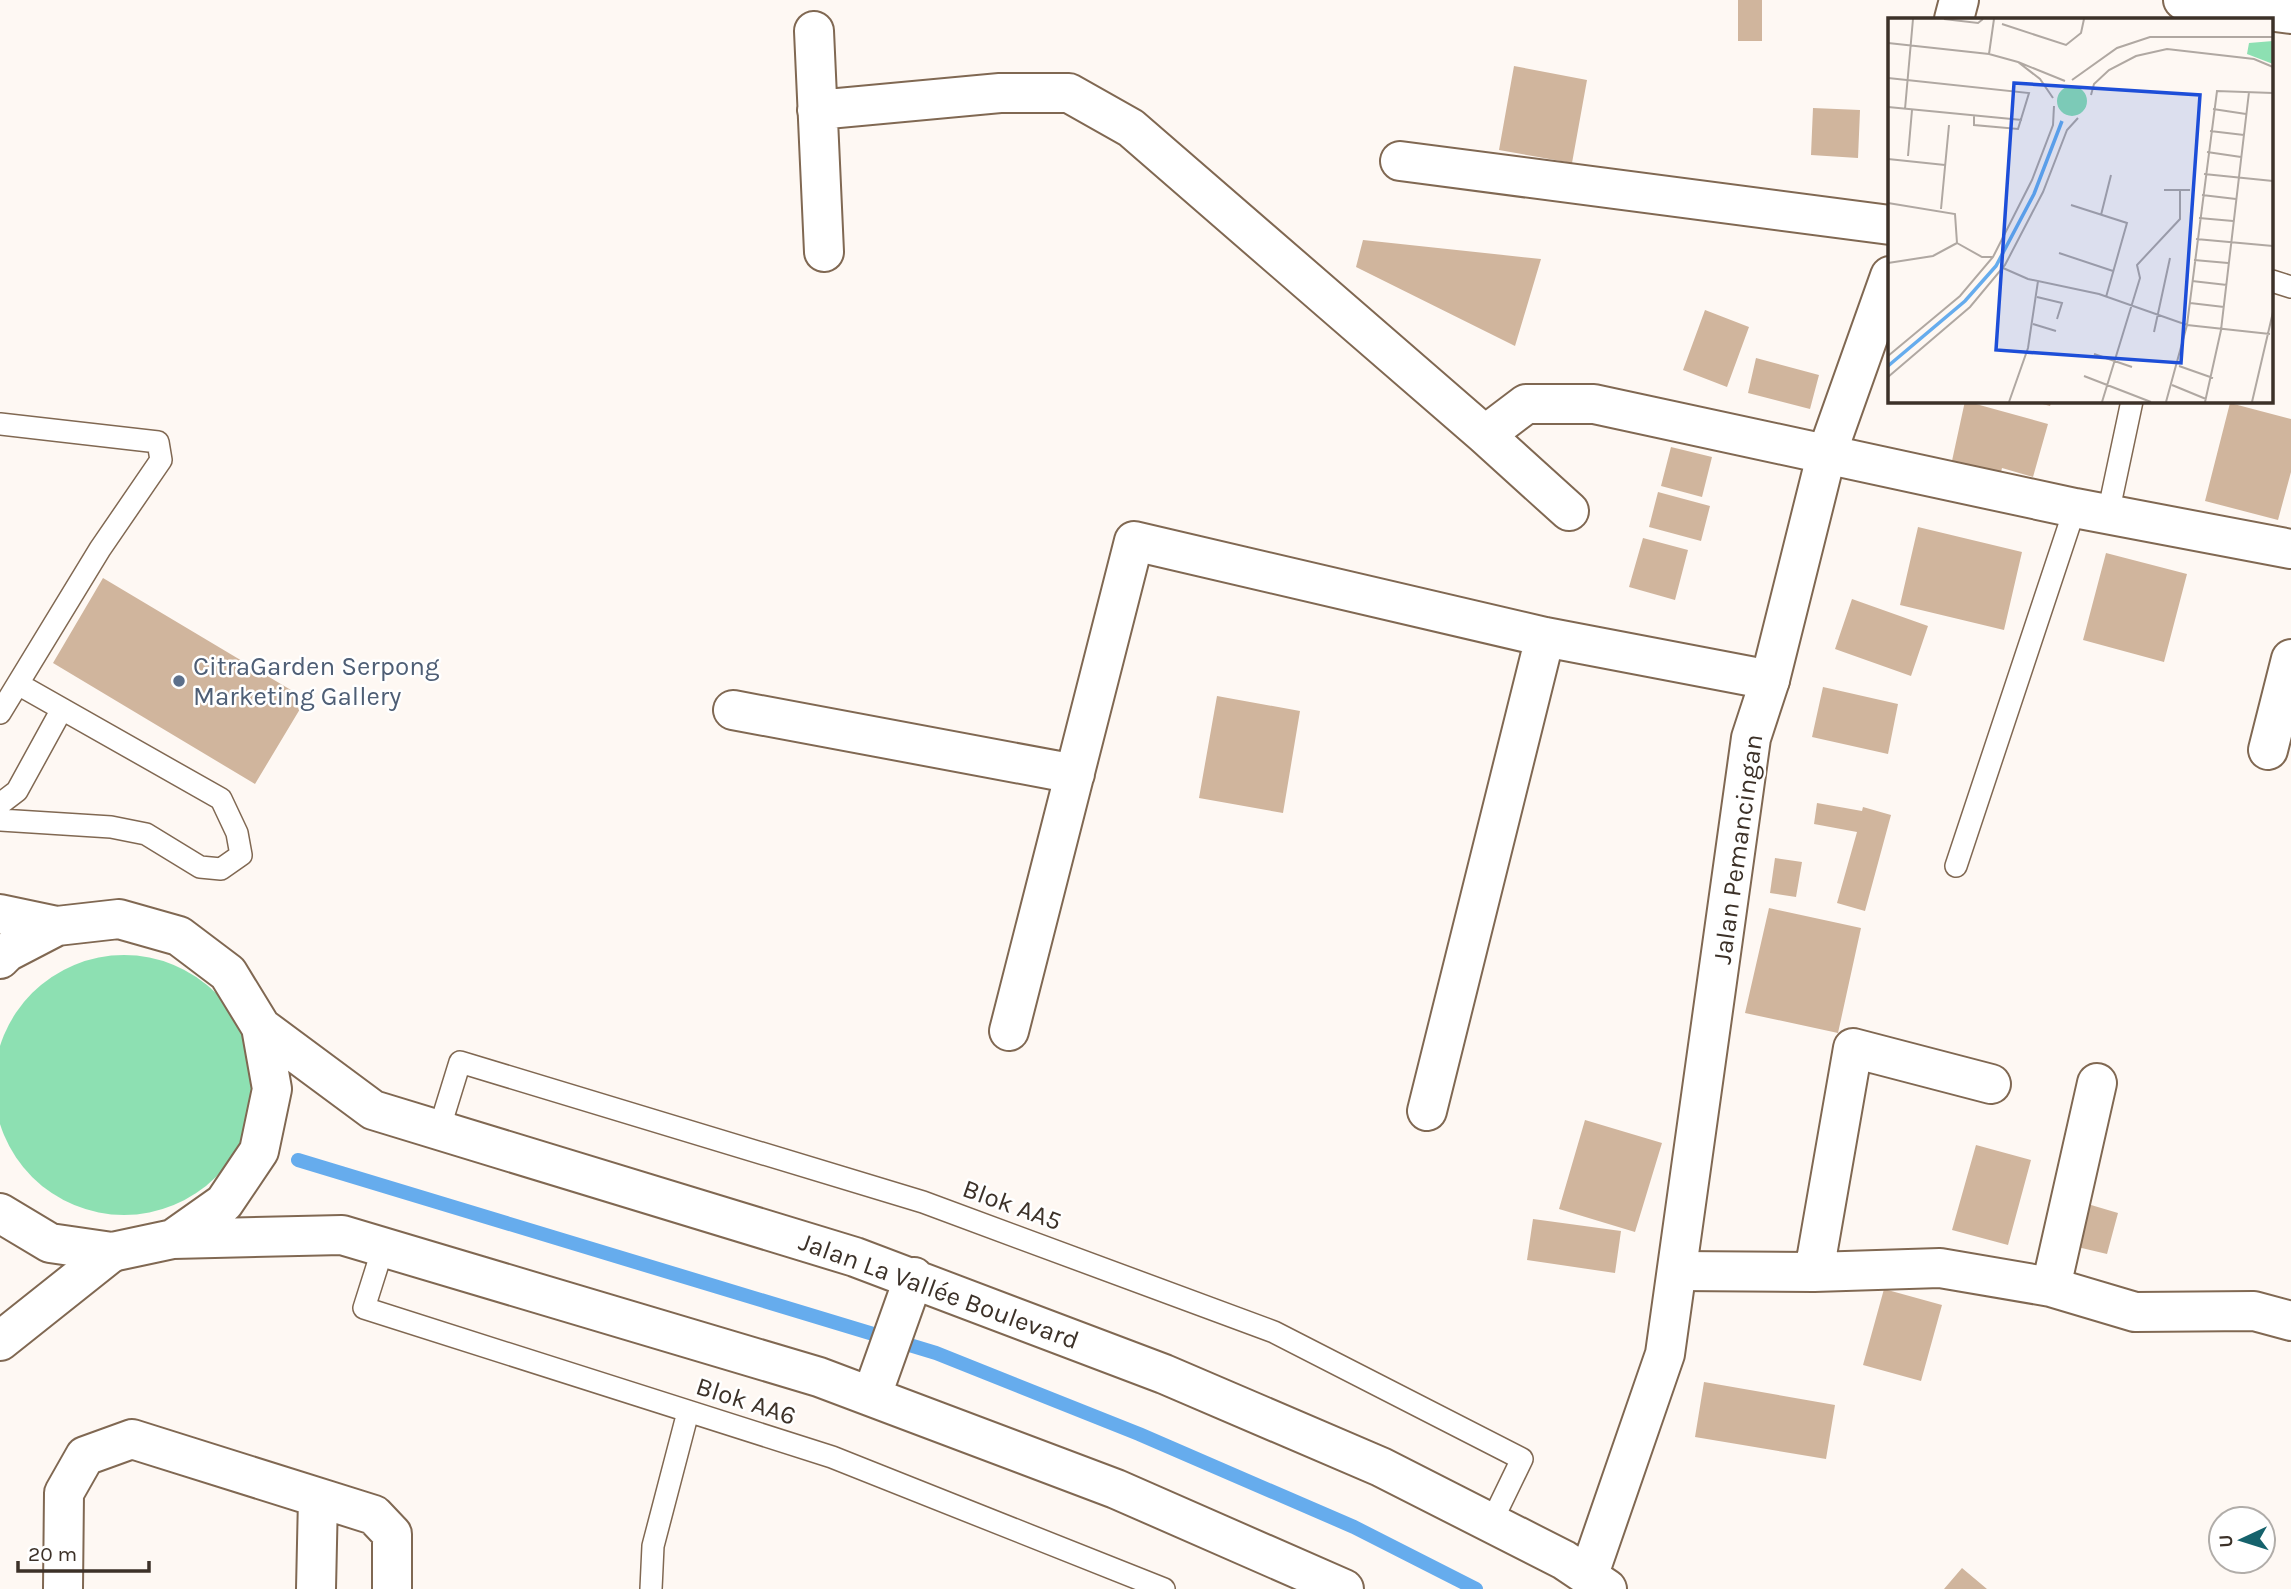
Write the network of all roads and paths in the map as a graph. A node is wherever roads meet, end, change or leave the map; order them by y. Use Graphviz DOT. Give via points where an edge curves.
graph roads {
  1 [pos="1959,0"];
  2 [pos="2183,0"];
  3 [pos="2291,14"];
  4 [pos="1954,18"];
  5 [pos="814,31"];
  6 [pos="817,110"];
  7 [pos="1400,161"];
  8 [pos="1888,225"];
  9 [pos="824,252"];
  10 [pos="1888,282"];
  11 [pos="2274,282"];
  12 [pos="2291,287"];
  13 [pos="2132,402"];
  14 [pos="0,424"];
  15 [pos="1485,435"];
  16 [pos="1826,456"];
  17 [pos="1569,511"];
  18 [pos="2092,511"];
  19 [pos="2291,548"];
  20 [pos="1545,638"];
  21 [pos="2291,659"];
  22 [pos="1770,680"];
  23 [pos="18,684"];
  24 [pos="62,709"];
  25 [pos="733,709"];
  26 [pos="0,713"];
  27 [pos="2268,750"];
  28 [pos="1075,774"];
  29 [pos="0,804"];
  30 [pos="0,820"];
  31 [pos="1956,866"];
  32 [pos="0,914"];
  33 [pos="57,926"];
  34 [pos="0,959"];
  35 [pos="261,1027"];
  36 [pos="1009,1031"];
  37 [pos="2097,1083"];
  38 [pos="1991,1084"];
  39 [pos="1427,1111"];
  40 [pos="439,1130"];
  41 [pos="0,1213"];
  42 [pos="173,1239"];
  43 [pos="383,1248"];
  44 [pos="111,1252"];
  45 [pos="1679,1271"];
  46 [pos="1814,1272"];
  47 [pos="914,1277"];
  48 [pos="2051,1287"];
  49 [pos="2291,1321"];
  50 [pos="0,1341"];
  51 [pos="872,1395"];
  52 [pos="688,1412"];
  53 [pos="318,1498"];
  54 [pos="1491,1523"];
  55 [pos="1586,1575"];
  56 [pos="63,1589"];
  57 [pos="316,1589"];
  58 [pos="392,1589"];
  59 [pos="651,1589"];
  60 [pos="1164,1589"];
  61 [pos="1344,1589"];
  1 -- 4 [label="street"];
  2 -- 3 [label="street"];
  5 -- 6 [label="street"];
  6 -- 9 [label="street"];
  6 -- 15 [label="street" via="1000,93 1069,93 1131,128"];
  7 -- 8 [label="street"];
  10 -- 16 [label="street, Jalan Pemancingan"];
  11 -- 12 [label="lane"];
  13 -- 18 [label="lane"];
  14 -- 23 [label="lane" via="158,442 161,460 100,549"];
  15 -- 16 [label="street" via="1526,404 1594,404"];
  15 -- 17 [label="street"];
  16 -- 18 [label="street"];
  16 -- 22 [label="street, Jalan Pemancingan"];
  18 -- 19 [label="street"];
  18 -- 31 [label="lane"];
  20 -- 22 [label="street"];
  20 -- 28 [label="street" via="1134,541"];
  20 -- 39 [label="street"];
  21 -- 27 [label="street"];
  22 -- 45 [label="street, Jalan Pemancingan" via="1751,738"];
  23 -- 24 [label="lane"];
  23 -- 26 [label="lane"];
  24 -- 29 [label="lane" via="16,791"];
  24 -- 30 [label="lane" via="221,799 237,832 241,855 221,869 200,867 146,834 111,827"];
  25 -- 28 [label="street"];
  28 -- 36 [label="street"];
  32 -- 33 [label="street"];
  33 -- 34 [label="street"];
  33 -- 35 [label="street" via="119,919 179,936 228,973"];
  35 -- 40 [label="street, Jalan La Vallée Boulevard" via="373,1110"];
  35 -- 42 [label="street" via="272,1089 259,1151 224,1203"];
  37 -- 48 [label="street"];
  38 -- 46 [label="street" via="1853,1048"];
  40 -- 47 [label="street, Jalan La Vallée Boulevard"];
  40 -- 54 [label="lane, Blok AA5" via="460,1062 923,1202 1261,1327 1522,1459"];
  41 -- 44 [label="street" via="50,1243"];
  42 -- 43 [label="street" via="342,1236"];
  42 -- 44 [label="street"];
  43 -- 51 [label="street"];
  43 -- 52 [label="lane, Blok AA6" via="364,1308"];
  44 -- 50 [label="street"];
  45 -- 46 [label="street"];
  45 -- 55 [label="street, Jalan Pemancingan" via="1665,1354"];
  46 -- 48 [label="street" via="1940,1268"];
  47 -- 51 [label="street"];
  47 -- 54 [label="street, Jalan La Vallée Boulevard" via="1164,1374 1381,1467"];
  48 -- 49 [label="street" via="2135,1312 2253,1311"];
  51 -- 61 [label="street" via="1116,1489"];
  52 -- 59 [label="lane" via="653,1546"];
  52 -- 60 [label="lane, Blok AA6" via="832,1457"];
  53 -- 56 [label="street" via="132,1439 85,1456 64,1493"];
  53 -- 57 [label="street"];
  53 -- 58 [label="street" via="374,1515 392,1534"];
  54 -- 55 [label="street, Jalan La Vallée Boulevard"];
}
